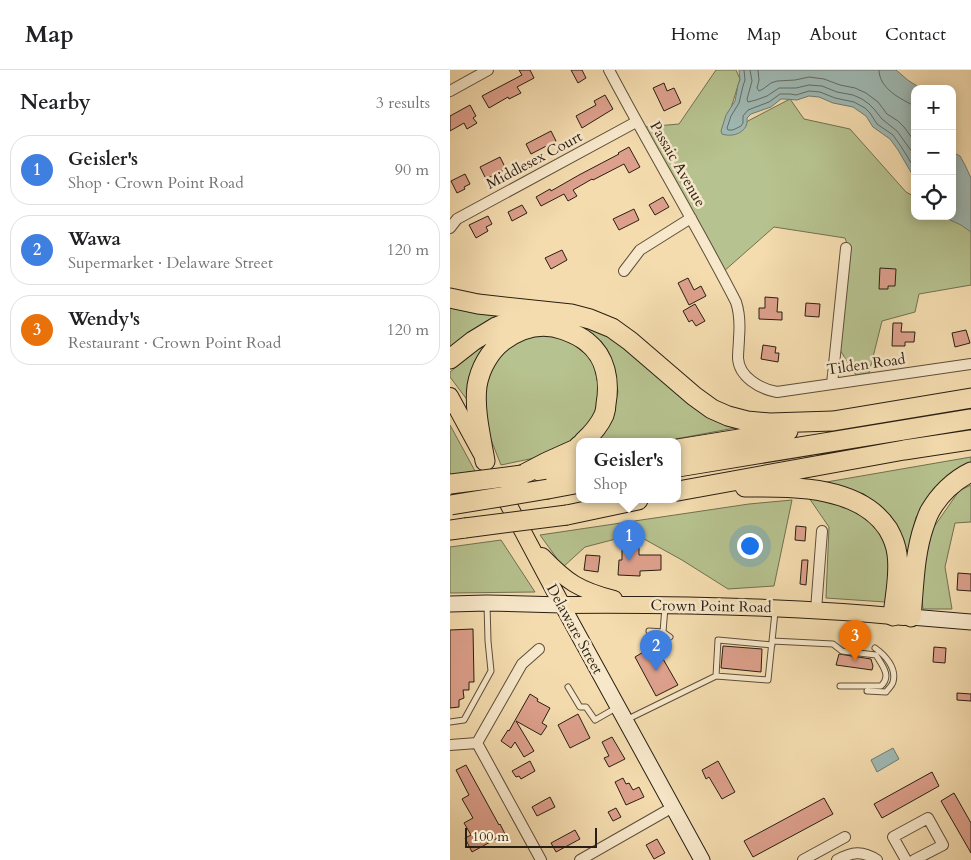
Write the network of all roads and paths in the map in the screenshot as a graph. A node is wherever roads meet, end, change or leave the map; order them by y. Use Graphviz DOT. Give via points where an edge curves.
graph roads {
  1 [pos="488,70"];
  2 [pos="609,70"];
  3 [pos="450,91"];
  4 [pos="636,122"];
  5 [pos="691,218"];
  6 [pos="450,228"];
  7 [pos="846,248"];
  8 [pos="624,271"];
  9 [pos="450,298"];
  10 [pos="541,311"];
  11 [pos="450,359"];
  12 [pos="971,364"];
  13 [pos="832,384"];
  14 [pos="765,389"];
  15 [pos="450,396"];
  16 [pos="971,398"];
  17 [pos="971,419"];
  18 [pos="833,420"];
  19 [pos="588,438"];
  20 [pos="971,440"];
  21 [pos="681,448"];
  22 [pos="576,449"];
  23 [pos="485,461"];
  24 [pos="576,466"];
  25 [pos="681,467"];
  26 [pos="971,472"];
  27 [pos="522,475"];
  28 [pos="450,484"];
  29 [pos="576,484"];
  30 [pos="697,487"];
  31 [pos="681,490"];
  32 [pos="624,503"];
  33 [pos="450,505"];
  34 [pos="458,529"];
  35 [pos="822,531"];
  36 [pos="528,540"];
  37 [pos="487,603"];
  38 [pos="450,604"];
  39 [pos="665,604"];
  40 [pos="562,605"];
  41 [pos="633,605"];
  42 [pos="776,607"];
  43 [pos="816,610"];
  44 [pos="902,616"];
  45 [pos="971,622"];
  46 [pos="649,631"];
  47 [pos="663,632"];
  48 [pos="670,637"];
  49 [pos="772,643"];
  50 [pos="875,648"];
  51 [pos="539,649"];
  52 [pos="716,676"];
  53 [pos="840,686"];
  54 [pos="568,687"];
  55 [pos="867,691"];
  56 [pos="618,707"];
  57 [pos="626,720"];
  58 [pos="450,722"];
  59 [pos="477,743"];
  60 [pos="450,745"];
  61 [pos="673,807"];
  62 [pos="845,837"];
  63 [pos="873,857"];
  64 [pos="541,860"];
  65 [pos="580,860"];
  66 [pos="702,860"];
  67 [pos="803,860"];
  68 [pos="837,860"];
  69 [pos="906,860"];
  70 [pos="914,860"];
  1 -- 3 [label="street"];
  2 -- 4 [label="street, Passaic Avenue"];
  4 -- 5 [label="street, Passaic Avenue"];
  4 -- 6 [label="street, Middlesex Court" via="457,219"];
  5 -- 8 [label="street" via="640,250"];
  5 -- 14 [label="street, Passaic Avenue" via="736,302 740,368 751,381"];
  7 -- 13 [label="street"];
  9 -- 10 [label="highway"];
  10 -- 11 [label="highway" via="496,327"];
  10 -- 18 [label="highway" via="571,314 612,328 694,396 728,416 770,423"];
  12 -- 13 [label="street, Tilden Road"];
  13 -- 14 [label="street, Tilden Road" via="777,392"];
  15 -- 23 [label="main road, Delaware Street"];
  16 -- 18 [label="highway"];
  17 -- 25 [label="highway"];
  18 -- 21 [label="highway"];
  19 -- 23 [label="highway" via="605,414 608,380 603,364 595,349 578,335 556,327 534,326 512,334 497,346 486,360 477,384 476,404"];
  20 -- 30 [label="highway"];
  22 -- 27 [label="highway"];
  23 -- 36 [label="main road, Delaware Street"];
  24 -- 27 [label="highway"];
  26 -- 44 [label="highway" via="946,491 929,512"];
  27 -- 28 [label="highway, bridge"];
  29 -- 33 [label="highway, bridge"];
  30 -- 31 [label="highway"];
  30 -- 44 [label="highway" via="807,489 858,502 872,511 892,536 897,552"];
  32 -- 34 [label="highway, bridge" via="567,515"];
  35 -- 43 [label="street"];
  36 -- 40 [label="main road, Delaware Street"];
  36 -- 41 [label="main road" via="564,578 594,594"];
  37 -- 38 [label="main road, Crown Point Road"];
  37 -- 40 [label="main road, Crown Point Road"];
  37 -- 58 [label="lane" via="491,671 464,720"];
  39 -- 41 [label="main road, Crown Point Road"];
  39 -- 42 [label="main road, Crown Point Road"];
  39 -- 47 [label="lane"];
  40 -- 41 [label="main road, Crown Point Road"];
  40 -- 56 [label="main road, Delaware Street"];
  42 -- 43 [label="main road, Crown Point Road"];
  42 -- 49 [label="lane"];
  43 -- 44 [label="main road, Crown Point Road"];
  44 -- 45 [label="main road, Crown Point Road"];
  46 -- 47 [label="lane"];
  47 -- 48 [label="lane"];
  49 -- 52 [label="lane" via="768,680"];
  49 -- 52 [label="lane" via="718,640"];
  49 -- 53 [label="lane" via="833,644 842,651 876,655 887,675 881,686"];
  50 -- 55 [label="lane" via="888,662 893,683 886,692"];
  51 -- 59 [label="street" via="522,664"];
  52 -- 57 [label="lane"];
  54 -- 56 [label="lane" via="580,707 586,707 595,720"];
  56 -- 57 [label="main road, Delaware Street"];
  57 -- 61 [label="main road, Delaware Street"];
  59 -- 60 [label="street"];
  59 -- 64 [label="street"];
  61 -- 65 [label="street"];
  61 -- 66 [label="main road, Delaware Street"];
  62 -- 67 [label="street"];
  63 -- 68 [label="street" via="857,852"];
  69 -- 70 [label="street" via="894,837 928,818 943,845"];
}
